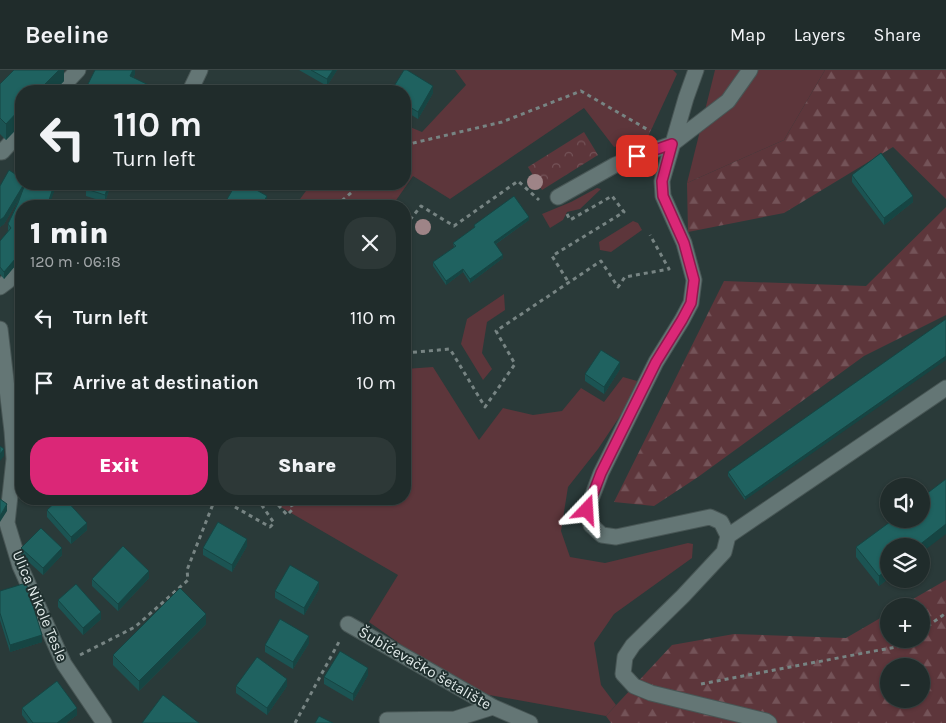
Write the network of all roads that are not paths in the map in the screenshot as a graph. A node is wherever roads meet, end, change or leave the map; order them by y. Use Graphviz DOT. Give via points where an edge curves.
graph roads {
  1 [pos="78,70"];
  2 [pos="200,70"];
  3 [pos="696,70"];
  4 [pos="750,70"];
  5 [pos="64,85"];
  6 [pos="193,85"];
  7 [pos="15,138"];
  8 [pos="672,144"];
  9 [pos="0,152"];
  10 [pos="558,197"];
  11 [pos="15,273"];
  12 [pos="0,287"];
  13 [pos="0,329"];
  14 [pos="946,388"];
  15 [pos="15,445"];
  16 [pos="15,476"];
  17 [pos="728,536"];
  18 [pos="348,624"];
  19 [pos="493,707"];
  20 [pos="387,720"];
  21 [pos="766,722"];
  22 [pos="104,723"];
  23 [pos="530,723"];
  1 -- 5 [label="street"];
  2 -- 6 [label="street"];
  3 -- 8 [label="street"];
  4 -- 8 [label="street" via="728,101"];
  7 -- 9 [label="street"];
  8 -- 10 [label="street" via="615,165"];
  8 -- 17 [label="street" via="662,181 663,196 684,243 694,280 691,303 656,362 601,473 587,510 591,525 602,535 616,537 710,517 721,522"];
  11 -- 12 [label="street"];
  13 -- 15 [label="street, Ulica Nikole Tesle"];
  14 -- 17 [label="street"];
  16 -- 22 [label="street, Ulica Nikole Tesle" via="7,523 20,566 64,664"];
  17 -- 21 [label="street" via="724,552 633,645 625,657 623,674 634,686 651,693"];
  18 -- 19 [label="street, Šubićevačko šetalište"];
  19 -- 20 [label="street" via="455,719"];
  19 -- 23 [label="street, Šubićevačko šetalište"];
}
